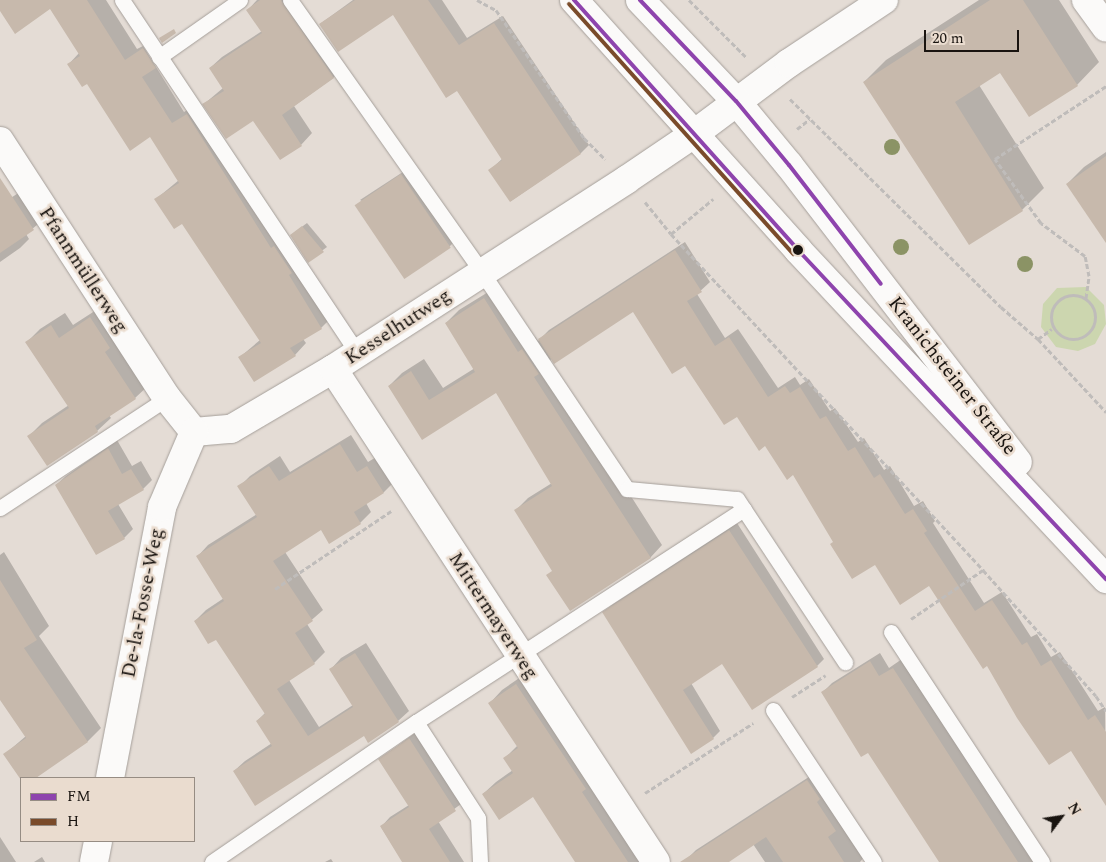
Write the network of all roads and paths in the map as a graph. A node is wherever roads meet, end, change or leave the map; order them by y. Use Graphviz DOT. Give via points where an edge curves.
graph roads {
  1 [pos="122,0"];
  2 [pos="240,0"];
  3 [pos="290,0"];
  4 [pos="477,0"];
  5 [pos="574,0"];
  6 [pos="640,0"];
  7 [pos="689,0"];
  8 [pos="884,0"];
  9 [pos="1086,0"];
  10 [pos="1106,28"];
  11 [pos="159,56"];
  12 [pos="768,78"];
  13 [pos="1106,86"];
  14 [pos="736,102"];
  15 [pos="810,119"];
  16 [pos="694,134"];
  17 [pos="792,134"];
  18 [pos="0,141"];
  19 [pos="626,180"];
  20 [pos="720,193"];
  21 [pos="671,234"];
  22 [pos="483,274"];
  23 [pos="1086,298"];
  24 [pos="1052,329"];
  25 [pos="1038,338"];
  26 [pos="357,353"];
  27 [pos="333,369"];
  28 [pos="167,398"];
  29 [pos="1106,412"];
  30 [pos="194,432"];
  31 [pos="414,495"];
  32 [pos="0,508"];
  33 [pos="744,509"];
  34 [pos="983,570"];
  35 [pos="1104,577"];
  36 [pos="275,589"];
  37 [pos="890,632"];
  38 [pos="518,655"];
  39 [pos="845,662"];
  40 [pos="773,710"];
  41 [pos="1106,711"];
  42 [pos="416,722"];
  43 [pos="110,777"];
  44 [pos="621,809"];
  45 [pos="98,842"];
  46 [pos="94,862"];
  47 [pos="212,862"];
  48 [pos="480,862"];
  49 [pos="656,862"];
  50 [pos="874,862"];
  51 [pos="1042,862"];
  1 -- 11 [label="lane"];
  2 -- 11 [label="lane"];
  3 -- 22 [label="lane"];
  4 -- 19 [label="path" via="496,10 584,138"];
  5 -- 16 [label="street, Kranichsteiner Straße"];
  6 -- 14 [label="street, Kranichsteiner Straße"];
  7 -- 12 [label="path"];
  8 -- 12 [label="street, Kesselhutweg"];
  9 -- 10 [label="street"];
  11 -- 26 [label="lane"];
  12 -- 14 [label="street, Kesselhutweg"];
  12 -- 15 [label="path"];
  13 -- 23 [label="path" via="995,159 1041,223 1085,256 1089,276"];
  14 -- 16 [label="street, Kesselhutweg"];
  14 -- 35 [label="street, Kranichsteiner Straße" via="789,165"];
  15 -- 17 [label="path"];
  15 -- 25 [label="path" via="1001,306"];
  16 -- 19 [label="street, Kesselhutweg"];
  16 -- 35 [label="street, Kranichsteiner Straße"];
  18 -- 28 [label="street, Pfannmüllerweg"];
  19 -- 21 [label="path"];
  19 -- 22 [label="street, Kesselhutweg"];
  20 -- 21 [label="path"];
  21 -- 34 [label="path"];
  22 -- 26 [label="street, Kesselhutweg"];
  22 -- 33 [label="lane" via="626,489 737,499"];
  23 -- 24 [label="path" via="1071,294 1057,300 1050,314"];
  23 -- 24 [label="path" via="1095,312 1093,328 1081,339 1065,339"];
  24 -- 25 [label="path"];
  25 -- 29 [label="path"];
  26 -- 27 [label="street, Kesselhutweg"];
  27 -- 30 [label="street, Kesselhutweg" via="231,429"];
  27 -- 31 [label="street, Mittermayerweg"];
  28 -- 30 [label="street, Pfannmüllerweg"];
  28 -- 32 [label="lane"];
  30 -- 43 [label="street, De-la-Fosse-Weg" via="162,507"];
  31 -- 36 [label="path"];
  31 -- 38 [label="street, Mittermayerweg"];
  33 -- 38 [label="lane"];
  33 -- 39 [label="lane"];
  34 -- 37 [label="path"];
  34 -- 41 [label="path"];
  37 -- 51 [label="lane"];
  38 -- 42 [label="lane"];
  38 -- 44 [label="street, Mittermayerweg"];
  39 -- 40 [label="path"];
  40 -- 44 [label="path"];
  40 -- 50 [label="lane"];
  42 -- 47 [label="lane"];
  42 -- 48 [label="lane" via="478,818"];
  44 -- 49 [label="street, Mittermayerweg"];
  45 -- 46 [label="street"];
}
